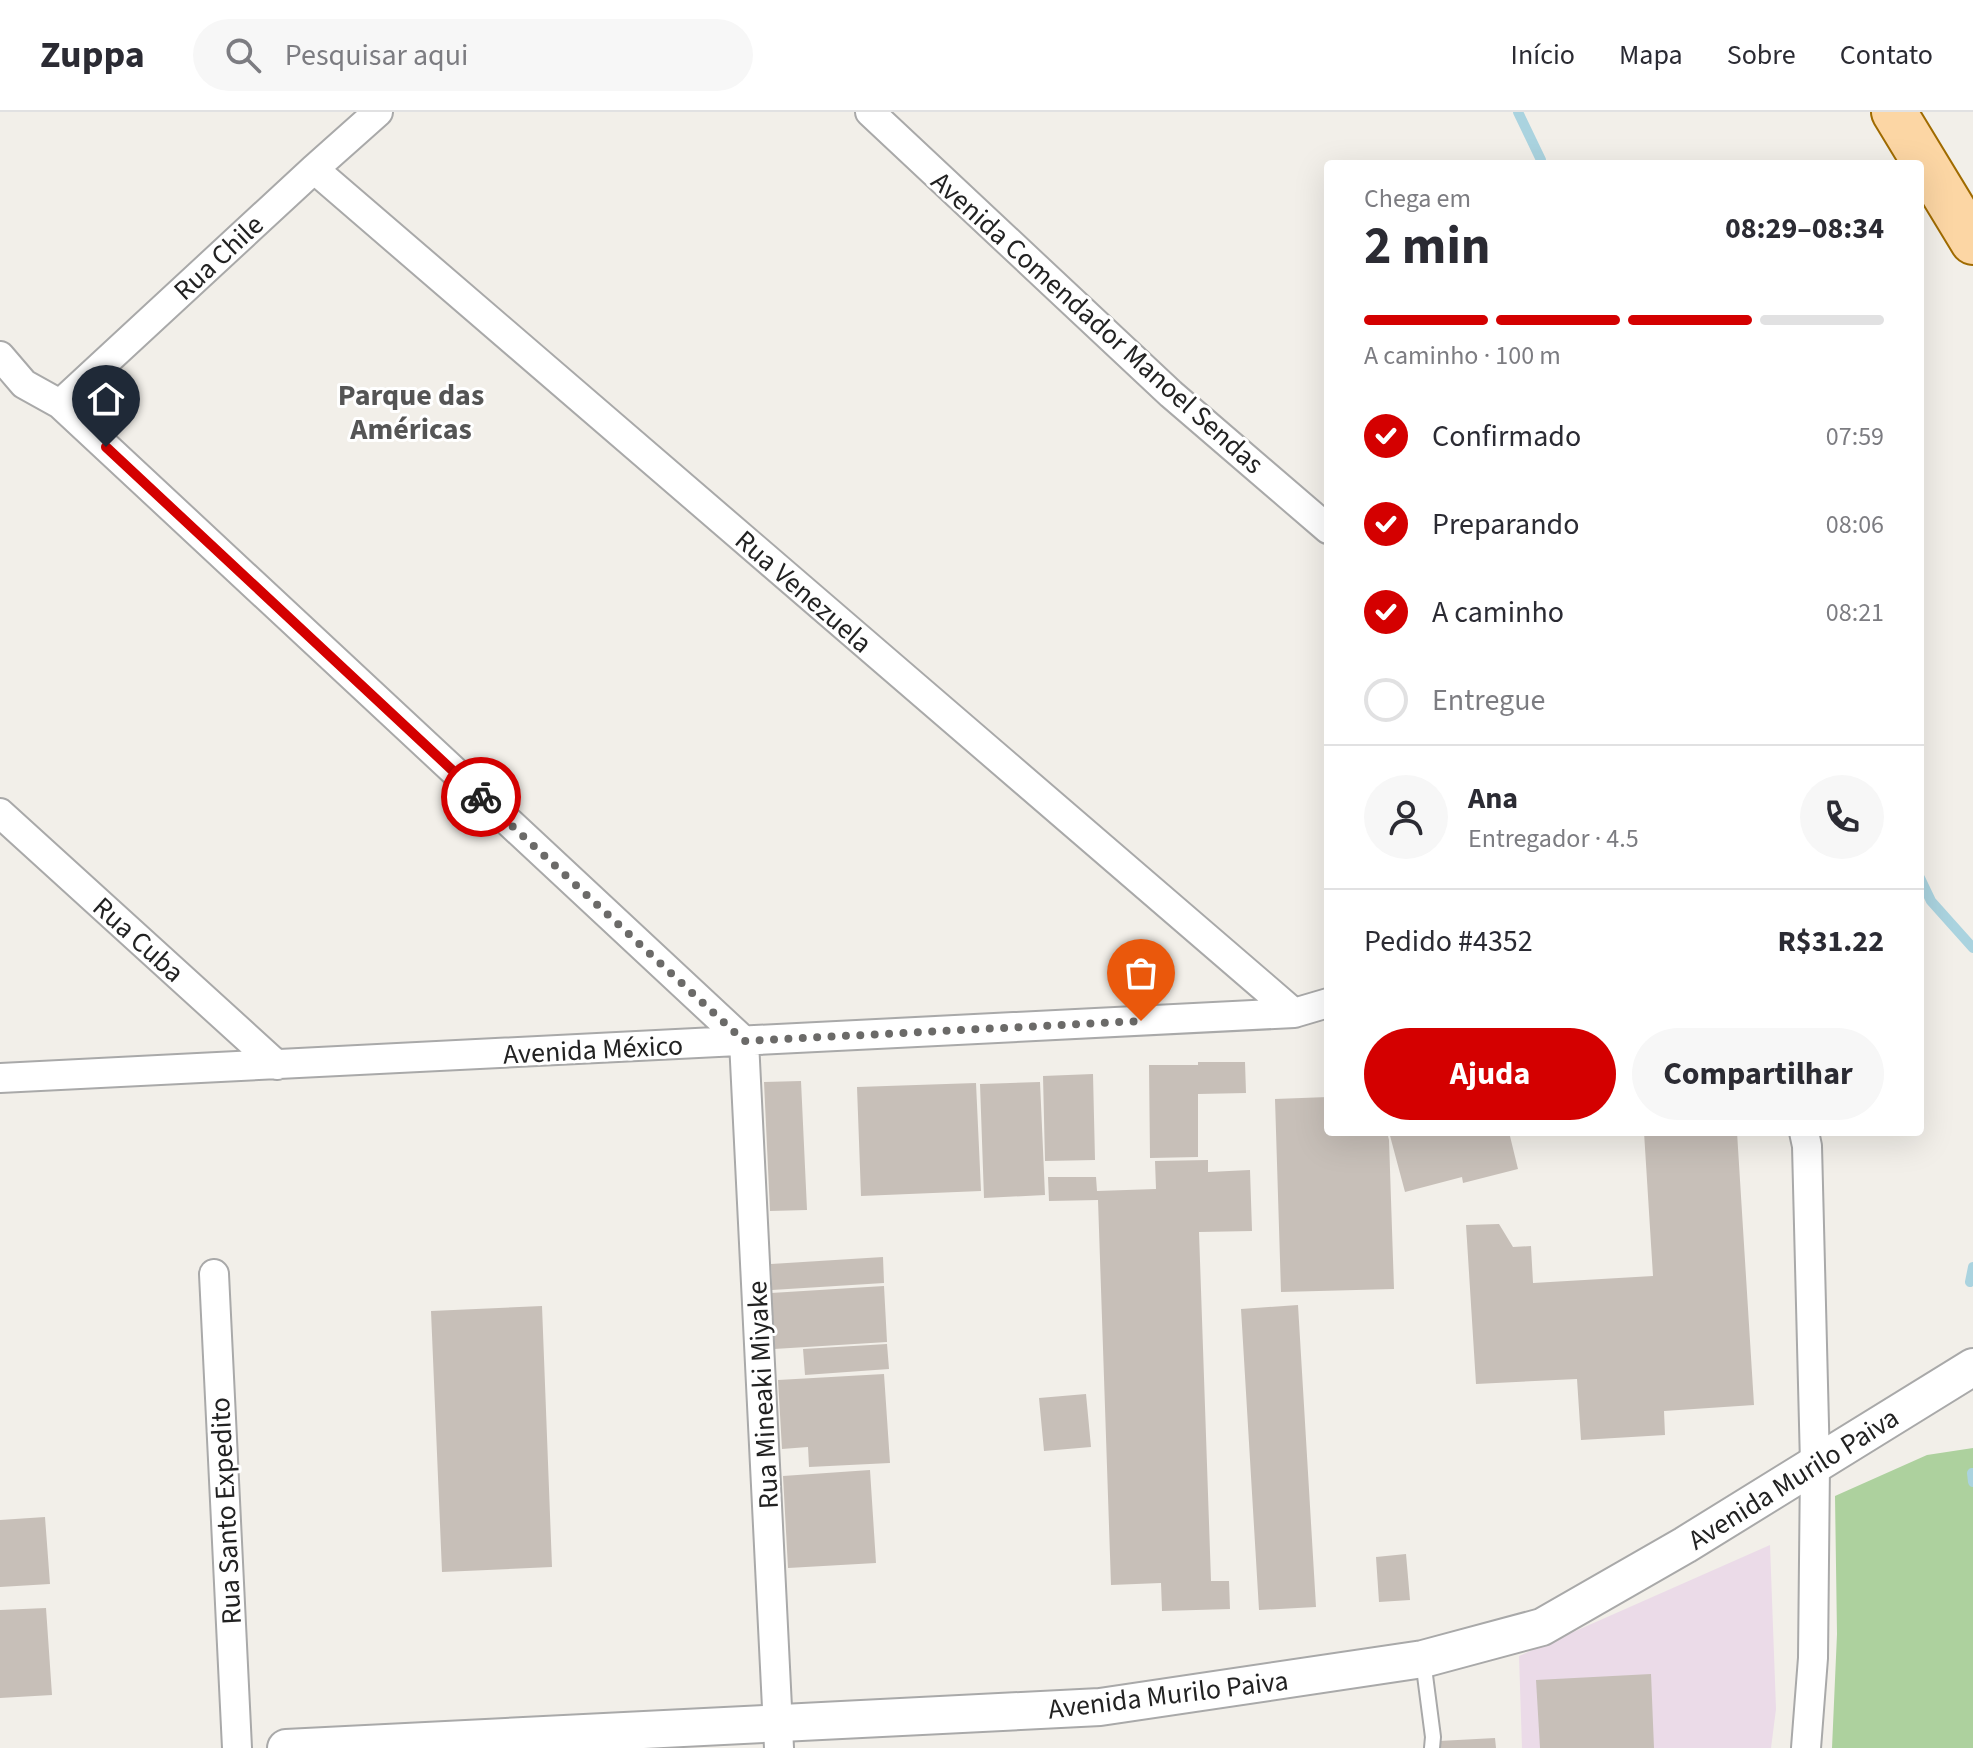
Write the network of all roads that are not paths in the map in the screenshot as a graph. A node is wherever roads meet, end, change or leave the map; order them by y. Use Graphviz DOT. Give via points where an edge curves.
graph roads {
  1 [pos="378,112"];
  2 [pos="870,112"];
  3 [pos="1894,112"];
  4 [pos="1923,160"];
  5 [pos="1924,161"];
  6 [pos="314,169"];
  7 [pos="1973,242"];
  8 [pos="0,356"];
  9 [pos="60,404"];
  10 [pos="1324,526"];
  11 [pos="0,813"];
  12 [pos="1324,1004"];
  13 [pos="1294,1013"];
  14 [pos="744,1041"];
  15 [pos="277,1065"];
  16 [pos="0,1078"];
  17 [pos="1805,1136"];
  18 [pos="214,1274"];
  19 [pos="1973,1367"];
  20 [pos="1815,1464"];
  21 [pos="1423,1659"];
  22 [pos="779,1736"];
  23 [pos="521,1742"];
  24 [pos="237,1748"];
  25 [pos="305,1748"];
  26 [pos="1432,1748"];
  27 [pos="1806,1748"];
  1 -- 6 [label="street, Rua Chile"];
  2 -- 10 [label="street, Avenida Comendador Manoel Sendas" via="1171,394"];
  3 -- 4 [label="main road"];
  5 -- 7 [label="main road"];
  6 -- 9 [label="street, Rua Chile"];
  6 -- 13 [label="street, Rua Venezuela"];
  8 -- 9 [label="street" via="24,384"];
  9 -- 14 [label="street"];
  11 -- 15 [label="street, Rua Cuba"];
  12 -- 13 [label="street, Avenida México"];
  13 -- 14 [label="street, Avenida México"];
  14 -- 15 [label="street, Avenida México"];
  14 -- 22 [label="street, Rua Mineaki Miyake"];
  15 -- 16 [label="street, Avenida México"];
  17 -- 20 [label="street"];
  18 -- 24 [label="street, Rua Santo Expedito"];
  19 -- 20 [label="street, Avenida Murilo Paiva"];
  20 -- 21 [label="street, Avenida Murilo Paiva" via="1542,1627"];
  20 -- 27 [label="street" via="1813,1658"];
  21 -- 22 [label="street, Avenida Murilo Paiva" via="1100,1707"];
  21 -- 26 [label="lane"];
  22 -- 23 [label="street, Avenida Murilo Paiva"];
  23 -- 25 [label="street, Avenida Murilo Paiva"];
}
